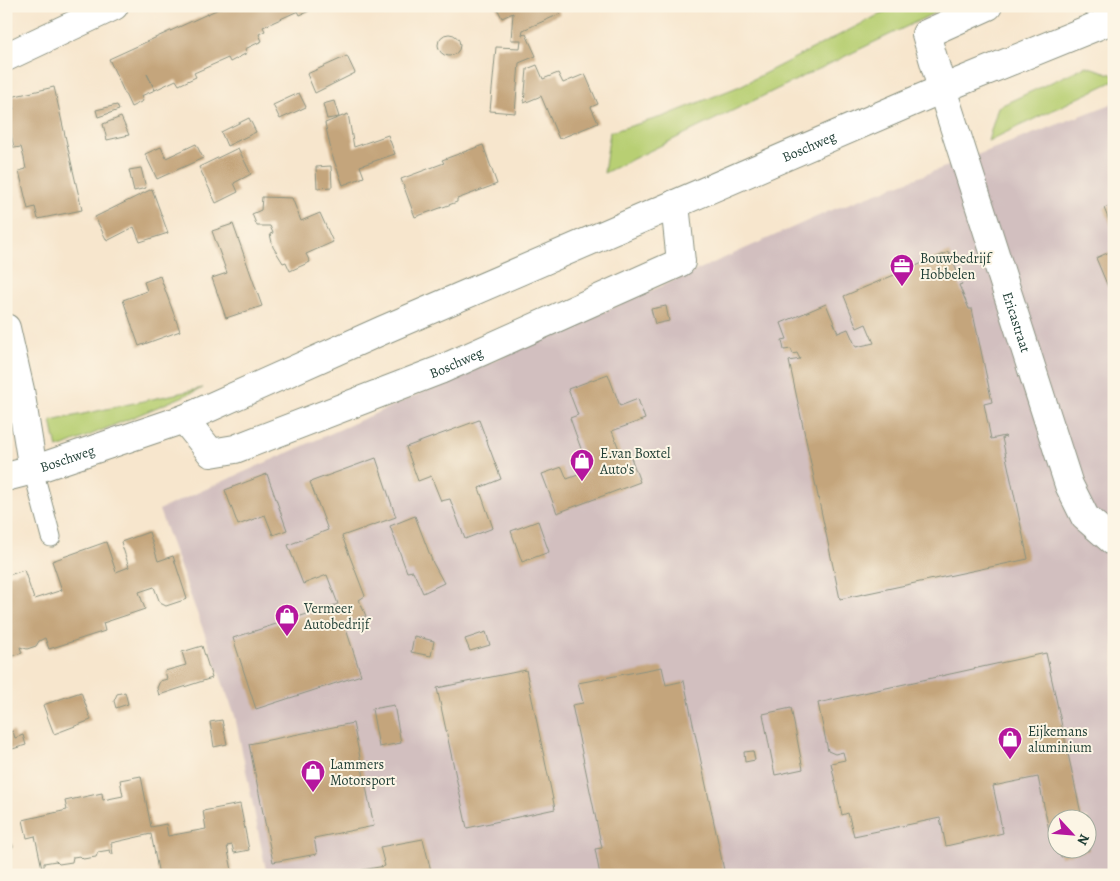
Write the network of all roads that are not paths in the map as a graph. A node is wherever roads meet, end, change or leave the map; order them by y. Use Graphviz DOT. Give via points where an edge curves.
graph roads {
  1 [pos="114,6"];
  2 [pos="988,6"];
  3 [pos="1114,19"];
  4 [pos="6,57"];
  5 [pos="942,89"];
  6 [pos="675,204"];
  7 [pos="6,328"];
  8 [pos="184,419"];
  9 [pos="33,470"];
  10 [pos="6,476"];
  11 [pos="50,537"];
  12 [pos="1114,542"];
  1 -- 4 [label="street"];
  2 -- 5 [label="street" via="926,34"];
  3 -- 5 [label="street, Boschweg"];
  5 -- 6 [label="street, Boschweg"];
  5 -- 12 [label="street, Ericastraat" via="1069,485 1085,517"];
  6 -- 8 [label="street, Boschweg"];
  6 -- 8 [label="street, Boschweg" via="681,262 440,370 235,449 211,452"];
  7 -- 9 [label="street"];
  8 -- 9 [label="street, Boschweg"];
  9 -- 10 [label="street, Boschweg"];
  9 -- 11 [label="lane"];
}
